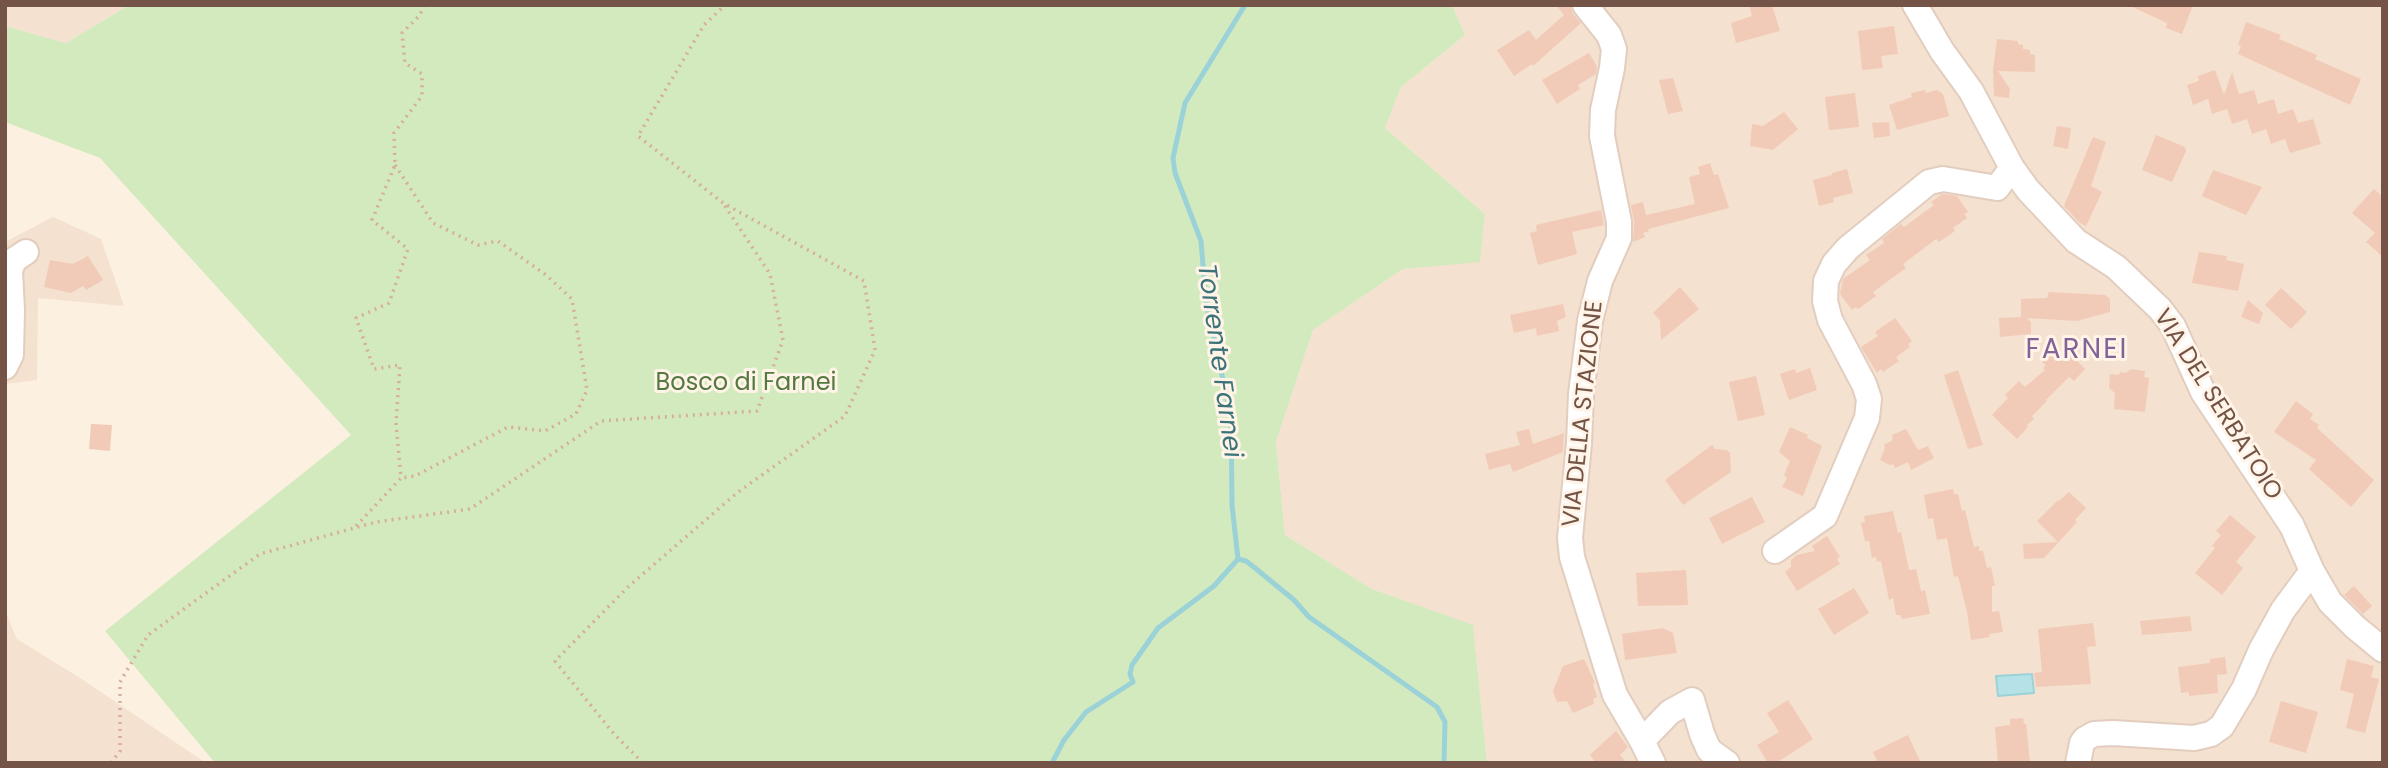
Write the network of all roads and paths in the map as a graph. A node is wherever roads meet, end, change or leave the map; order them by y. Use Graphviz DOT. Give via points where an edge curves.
graph roads {
  1 [pos="424,5"];
  2 [pos="724,5"];
  3 [pos="1585,5"];
  4 [pos="1915,5"];
  5 [pos="395,164"];
  6 [pos="2012,168"];
  7 [pos="723,203"];
  8 [pos="26,253"];
  9 [pos="5,367"];
  10 [pos="401,478"];
  11 [pos="356,526"];
  12 [pos="1775,551"];
  13 [pos="2312,571"];
  14 [pos="2383,650"];
  15 [pos="1648,752"];
  16 [pos="111,763"];
  17 [pos="643,763"];
  18 [pos="1727,763"];
  19 [pos="2078,763"];
  1 -- 5 [label="path" via="402,33 405,63 422,74 422,96 394,133"];
  2 -- 7 [label="path" via="704,25 638,136"];
  3 -- 15 [label="street, VIA DELLA STAZIONE" via="1609,35 1614,49 1602,136 1619,238 1590,321 1570,538 1615,695"];
  4 -- 6 [label="street, VIA DEL SERBATOIO" via="1982,109"];
  5 -- 10 [label="path" via="372,220 408,249 389,303 356,318 374,369 400,365 396,424"];
  5 -- 10 [label="path" via="433,223 478,245 498,240 572,299 587,390 576,414 545,431 508,428 415,476"];
  6 -- 12 [label="street" via="1997,188 1943,178 1929,183 1834,264 1826,281 1825,301 1830,320 1864,384 1869,399 1867,418 1825,516"];
  6 -- 13 [label="street, VIA DEL SERBATOIO" via="2076,241 2116,267 2173,326 2203,392 2292,526"];
  7 -- 11 [label="path" via="770,274 783,340 757,411 601,421 470,509"];
  7 -- 17 [label="path" via="864,281 875,350 845,416 728,500 629,586 555,661"];
  8 -- 9 [label="street" via="14,260 10,271 11,355"];
  10 -- 11 [label="path"];
  11 -- 16 [label="path" via="260,554 148,635 120,682 120,751"];
  13 -- 14 [label="street, VIA DEL SERBATOIO" via="2330,601"];
  13 -- 19 [label="street" via="2283,610 2222,726 2202,737 2094,734 2082,743"];
  15 -- 18 [label="street, VIA DELLA STAZIONE" via="1670,712 1692,700 1709,750"];
}
